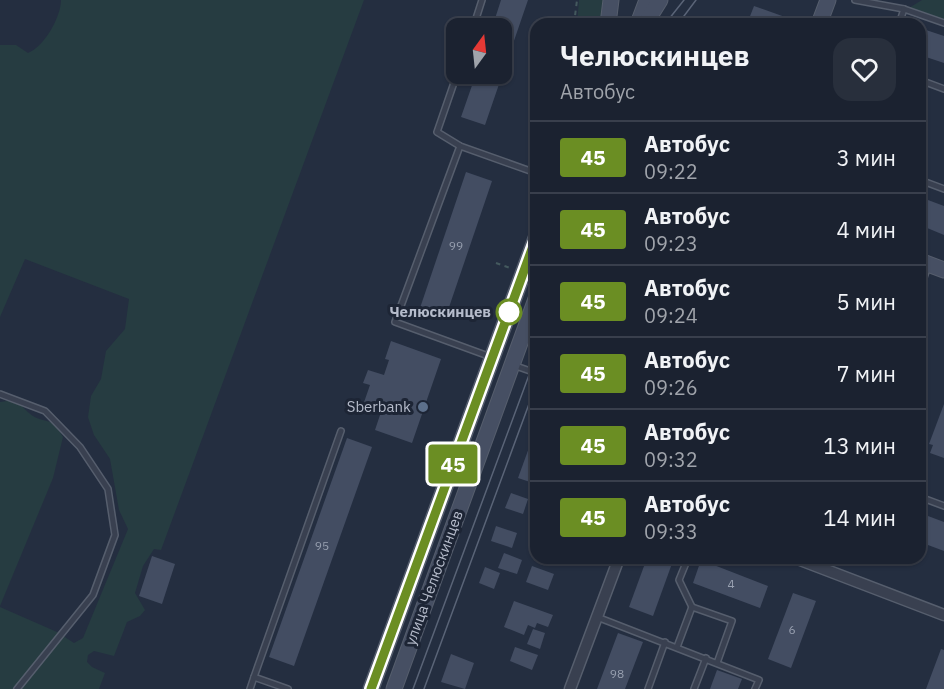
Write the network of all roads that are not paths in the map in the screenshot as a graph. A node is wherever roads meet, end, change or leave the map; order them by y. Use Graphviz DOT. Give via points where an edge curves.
graph roads {
  1 [pos="482,0"];
  2 [pos="612,0"];
  3 [pos="647,0"];
  4 [pos="660,0"];
  5 [pos="828,0"];
  6 [pos="855,0"];
  7 [pos="904,9"];
  8 [pos="476,18"];
  9 [pos="609,18"];
  10 [pos="640,18"];
  11 [pos="649,18"];
  12 [pos="821,18"];
  13 [pos="901,18"];
  14 [pos="944,23"];
  15 [pos="926,82"];
  16 [pos="454,84"];
  17 [pos="944,88"];
  18 [pos="460,146"];
  19 [pos="530,171"];
  20 [pos="926,182"];
  21 [pos="944,189"];
  22 [pos="530,254"];
  23 [pos="926,264"];
  24 [pos="944,270"];
  25 [pos="530,315"];
  26 [pos="492,357"];
  27 [pos="512,364"];
  28 [pos="530,371"];
  29 [pos="0,394"];
  30 [pos="341,431"];
  31 [pos="926,499"];
  32 [pos="944,506"];
  33 [pos="617,564"];
  34 [pos="686,564"];
  35 [pos="811,564"];
  36 [pos="692,607"];
  37 [pos="944,615"];
  38 [pos="597,617"];
  39 [pos="665,642"];
  40 [pos="677,646"];
  41 [pos="705,658"];
  42 [pos="717,663"];
  43 [pos="254,677"];
  44 [pos="17,689"];
  45 [pos="250,689"];
  46 [pos="288,689"];
  47 [pos="371,689"];
  48 [pos="394,689"];
  49 [pos="570,689"];
  50 [pos="648,689"];
  51 [pos="694,689"];
  52 [pos="755,689"];
  1 -- 8 [label="lane"];
  2 -- 9 [label="main road"];
  3 -- 10 [label="main road"];
  4 -- 11 [label="main road"];
  5 -- 12 [label="main road"];
  6 -- 7 [label="lane"];
  7 -- 13 [label="lane"];
  7 -- 14 [label="lane"];
  15 -- 17 [label="lane"];
  16 -- 18 [label="lane" via="437,132"];
  18 -- 19 [label="lane"];
  18 -- 26 [label="lane" via="396,322"];
  20 -- 21 [label="lane"];
  22 -- 26 [label="main road, улица Челюскинцев"];
  23 -- 24 [label="main road"];
  25 -- 27 [label="main road, улица Челюскинцев"];
  26 -- 27 [label="main road"];
  26 -- 47 [label="main road, улица Челюскинцев"];
  27 -- 28 [label="lane"];
  27 -- 48 [label="main road, улица Челюскинцев"];
  29 -- 44 [label="lane" via="45,411 80,447 108,489 115,535 93,595"];
  30 -- 43 [label="lane"];
  31 -- 32 [label="lane"];
  33 -- 38 [label="street"];
  34 -- 36 [label="lane" via="679,580"];
  35 -- 37 [label="street"];
  36 -- 40 [label="lane"];
  36 -- 42 [label="lane" via="732,621"];
  38 -- 39 [label="lane"];
  38 -- 49 [label="street"];
  39 -- 40 [label="lane"];
  39 -- 50 [label="lane"];
  40 -- 41 [label="lane"];
  41 -- 42 [label="lane"];
  41 -- 51 [label="lane"];
  42 -- 52 [label="lane" via="759,680"];
  43 -- 45 [label="lane"];
  43 -- 46 [label="lane"];
}
